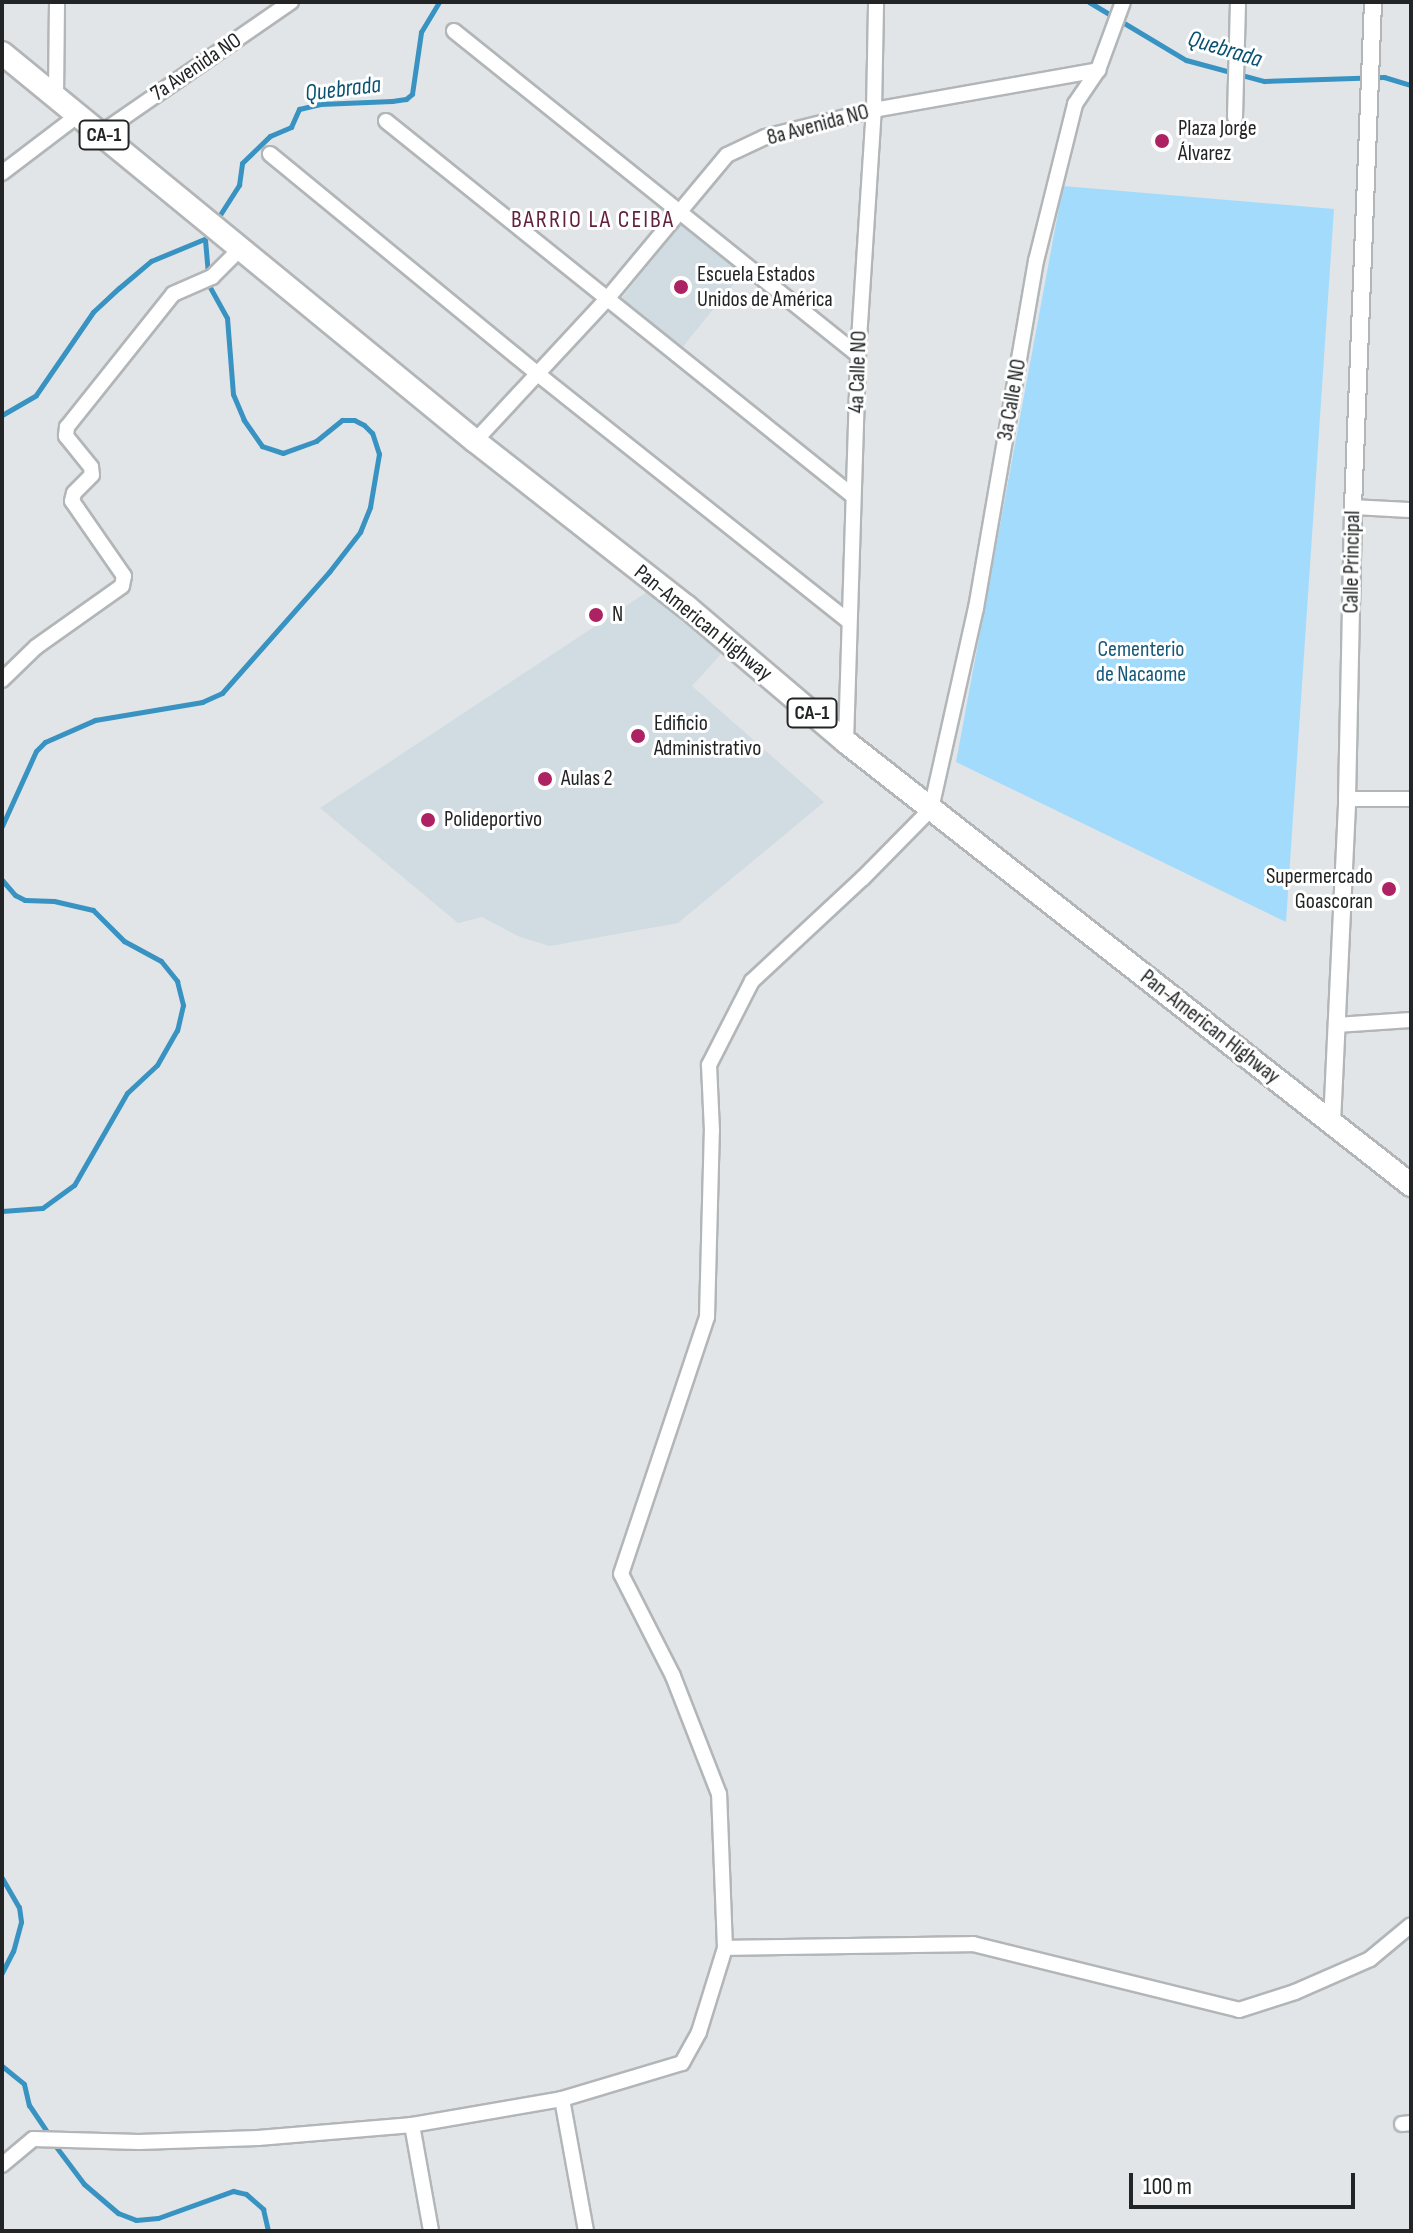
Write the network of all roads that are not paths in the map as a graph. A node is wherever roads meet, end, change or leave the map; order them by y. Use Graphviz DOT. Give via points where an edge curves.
graph roads {
  1 [pos="57,2"];
  2 [pos="876,2"];
  3 [pos="1123,2"];
  4 [pos="1238,2"];
  5 [pos="1373,2"];
  6 [pos="285,5"];
  7 [pos="454,31"];
  8 [pos="2,53"];
  9 [pos="1098,70"];
  10 [pos="56,97"];
  11 [pos="874,110"];
  12 [pos="77,116"];
  13 [pos="1235,117"];
  14 [pos="386,121"];
  15 [pos="101,133"];
  16 [pos="270,154"];
  17 [pos="2,173"];
  18 [pos="680,212"];
  19 [pos="240,249"];
  20 [pos="607,299"];
  21 [pos="858,355"];
  22 [pos="539,375"];
  23 [pos="475,441"];
  24 [pos="853,496"];
  25 [pos="1353,507"];
  26 [pos="1411,510"];
  27 [pos="849,622"];
  28 [pos="2,680"];
  29 [pos="846,742"];
  30 [pos="1347,799"];
  31 [pos="1411,799"];
  32 [pos="931,809"];
  33 [pos="1411,1020"];
  34 [pos="1336,1025"];
  35 [pos="1332,1123"];
  36 [pos="1411,1185"];
  37 [pos="1411,1925"];
  38 [pos="725,1948"];
  39 [pos="562,2099"];
  40 [pos="412,2125"];
  41 [pos="2,2165"];
  42 [pos="431,2231"];
  43 [pos="586,2231"];
  1 -- 10 [label="street"];
  2 -- 11 [label="street, 4a Calle NO"];
  3 -- 9 [label="street, 3a Calle NO"];
  4 -- 13 [label="street"];
  5 -- 25 [label="street, Calle Principal"];
  6 -- 15 [label="street, 7a Avenida NO"];
  7 -- 18 [label="street"];
  8 -- 10 [label="highway, Pan-American Highway / CA-1"];
  9 -- 11 [label="street, 8a Avenida NO"];
  9 -- 32 [label="street, 3a Calle NO" via="1075,104 1036,261 976,608"];
  10 -- 12 [label="highway, Pan-American Highway / CA-1"];
  11 -- 18 [label="street, 8a Avenida NO" via="765,137 727,155"];
  11 -- 21 [label="street, 4a Calle NO"];
  12 -- 15 [label="highway, Pan-American Highway / CA-1"];
  12 -- 17 [label="street"];
  14 -- 20 [label="street"];
  15 -- 19 [label="highway, Pan-American Highway / CA-1"];
  16 -- 22 [label="street"];
  18 -- 20 [label="street, 8a Avenida NO"];
  18 -- 21 [label="street"];
  19 -- 23 [label="highway, Pan-American Highway / CA-1"];
  19 -- 28 [label="street" via="212,277 173,294 67,427 66,436 92,475 72,501 124,576 122,586 36,647"];
  20 -- 22 [label="street, 8a Avenida NO"];
  20 -- 24 [label="street"];
  21 -- 24 [label="street, 4a Calle NO"];
  22 -- 23 [label="street, 8a Avenida NO"];
  22 -- 27 [label="street"];
  23 -- 29 [label="highway, Pan-American Highway / CA-1" via="687,607"];
  24 -- 27 [label="street, 4a Calle NO"];
  25 -- 26 [label="street"];
  25 -- 30 [label="street, Calle Principal"];
  27 -- 29 [label="street, 4a Calle NO"];
  29 -- 32 [label="highway, Pan-American Highway / CA-1"];
  30 -- 31 [label="street"];
  30 -- 34 [label="street, Calle Principal"];
  32 -- 35 [label="highway, Pan-American Highway / CA-1"];
  32 -- 38 [label="street" via="752,981 709,1065 707,1317 621,1574 673,1676 719,1794"];
  33 -- 34 [label="street"];
  34 -- 35 [label="street, Calle Principal"];
  35 -- 36 [label="highway, Pan-American Highway / CA-1"];
  37 -- 38 [label="street" via="1370,1959 1239,2010 973,1944"];
  38 -- 39 [label="street" via="699,2032 682,2063"];
  39 -- 40 [label="street"];
  39 -- 43 [label="street"];
  40 -- 41 [label="street" via="258,2138 33,2139"];
  40 -- 42 [label="street"];
}
